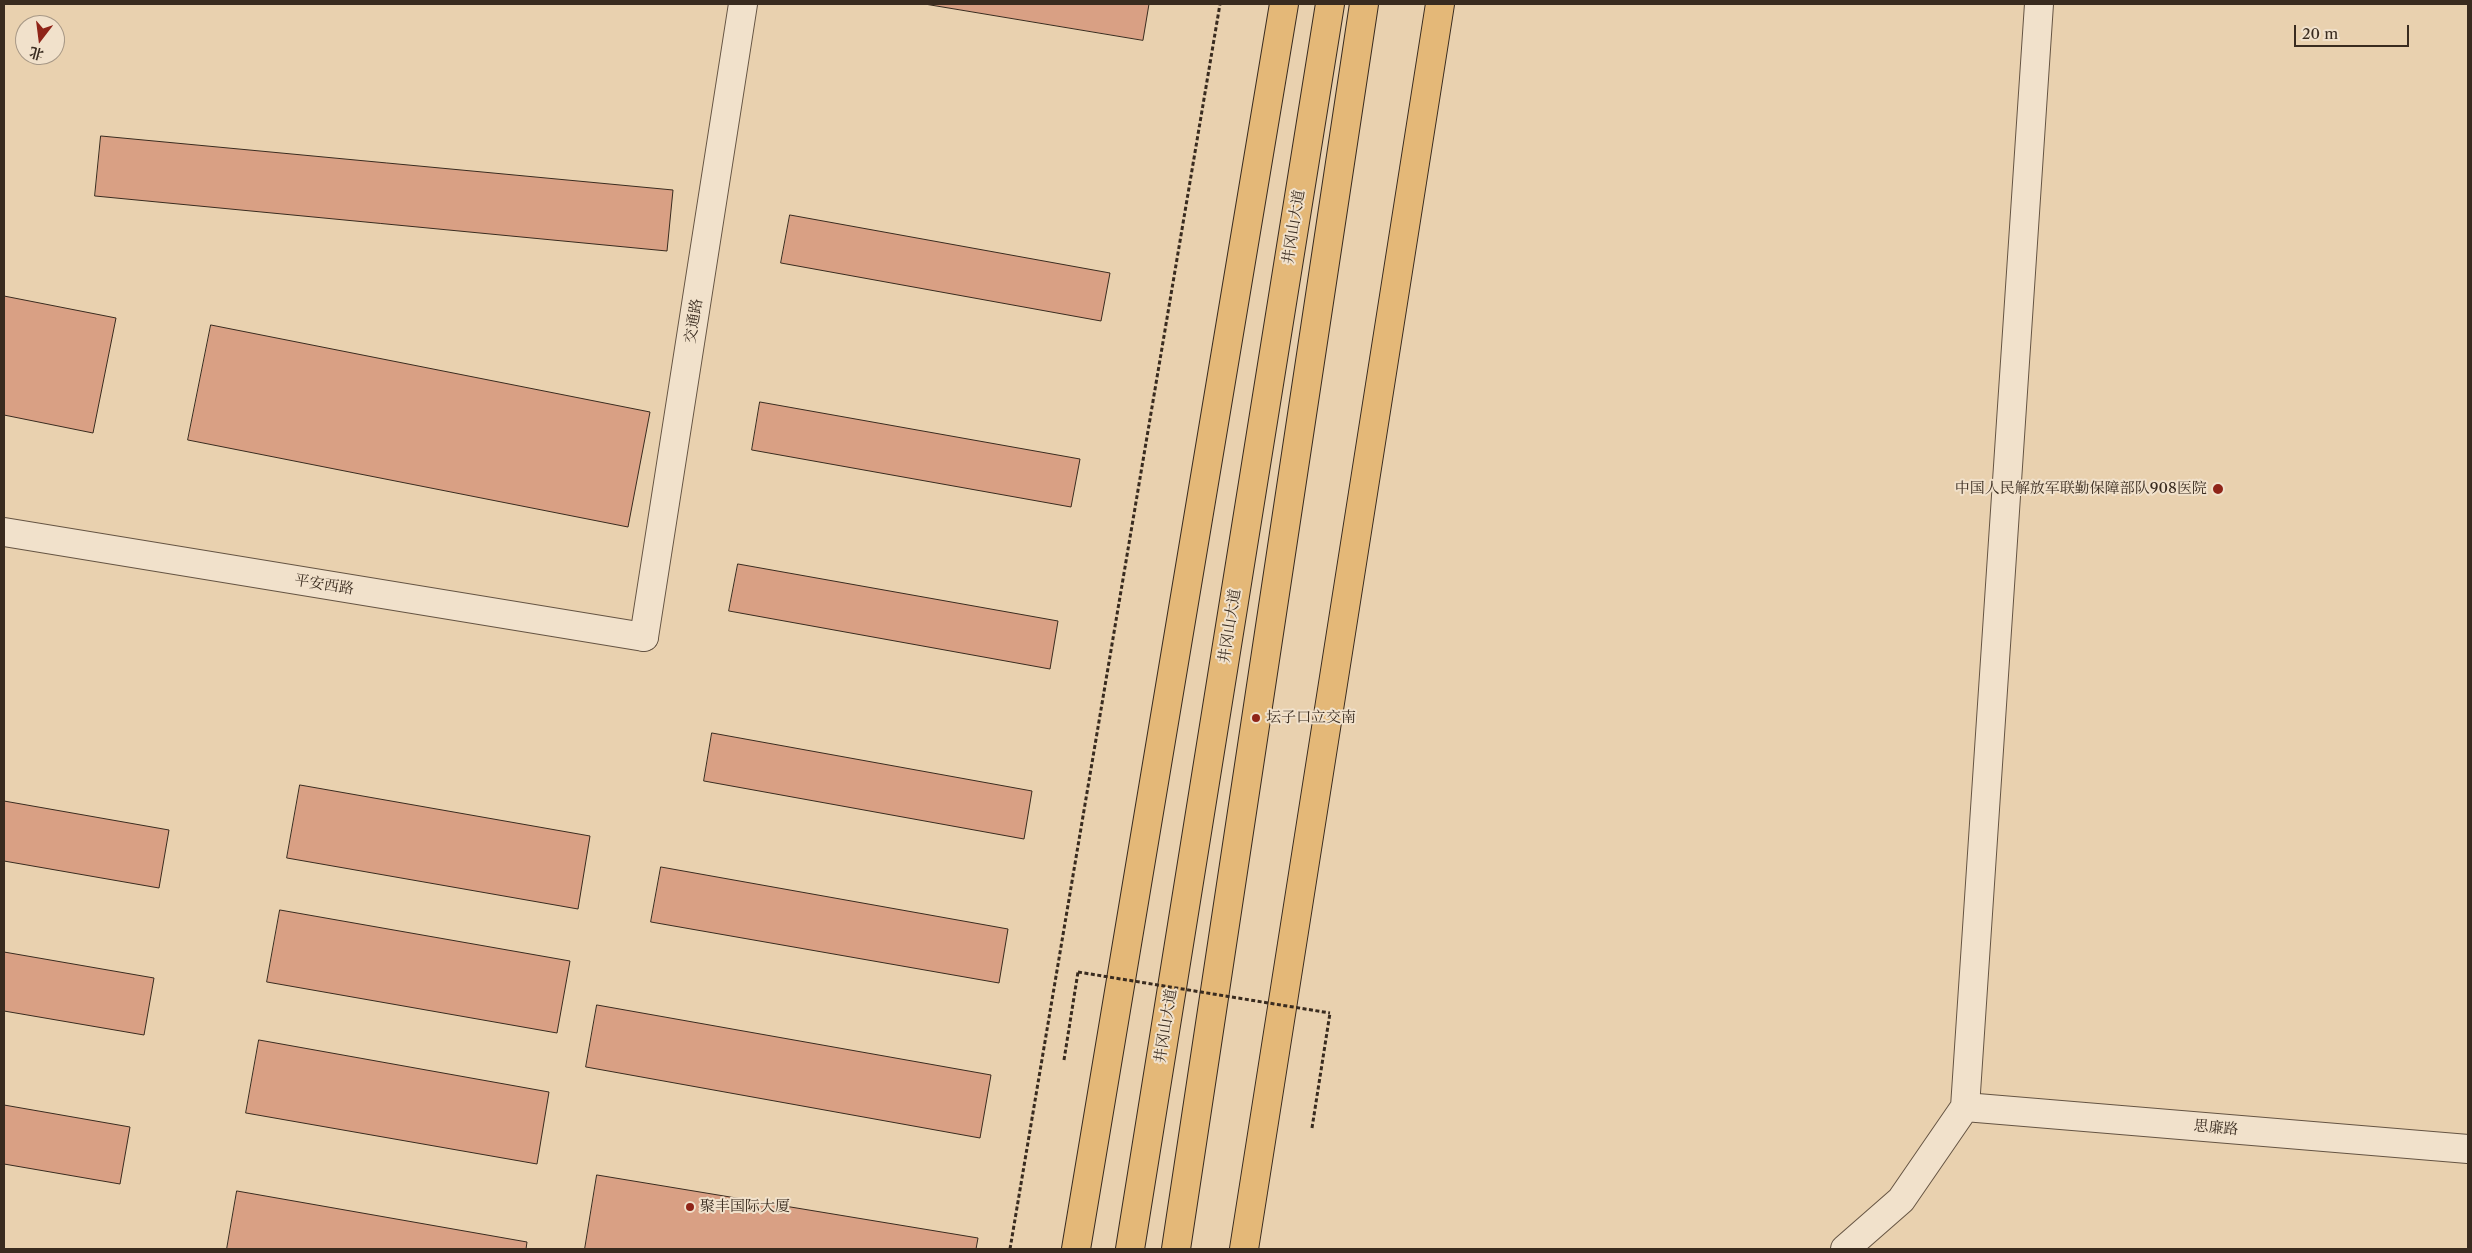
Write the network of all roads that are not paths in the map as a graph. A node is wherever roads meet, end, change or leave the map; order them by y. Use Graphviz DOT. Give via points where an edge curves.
graph roads {
  1 [pos="743,4"];
  2 [pos="1284,4"];
  3 [pos="1330,4"];
  4 [pos="1364,4"];
  5 [pos="1440,4"];
  6 [pos="2039,4"];
  7 [pos="4,532"];
  8 [pos="644,638"];
  9 [pos="1965,1107"];
  10 [pos="2468,1149"];
  11 [pos="1076,1249"];
  12 [pos="1130,1249"];
  13 [pos="1176,1249"];
  14 [pos="1244,1249"];
  15 [pos="1845,1249"];
  1 -- 8 [label="street, 交通路"];
  2 -- 11 [label="main road"];
  3 -- 12 [label="main road, 井冈山大道"];
  4 -- 13 [label="main road"];
  5 -- 14 [label="main road"];
  6 -- 9 [label="street"];
  7 -- 8 [label="street, 平安西路"];
  9 -- 10 [label="street, 思廉路"];
  9 -- 15 [label="street" via="1901,1200"];
}
